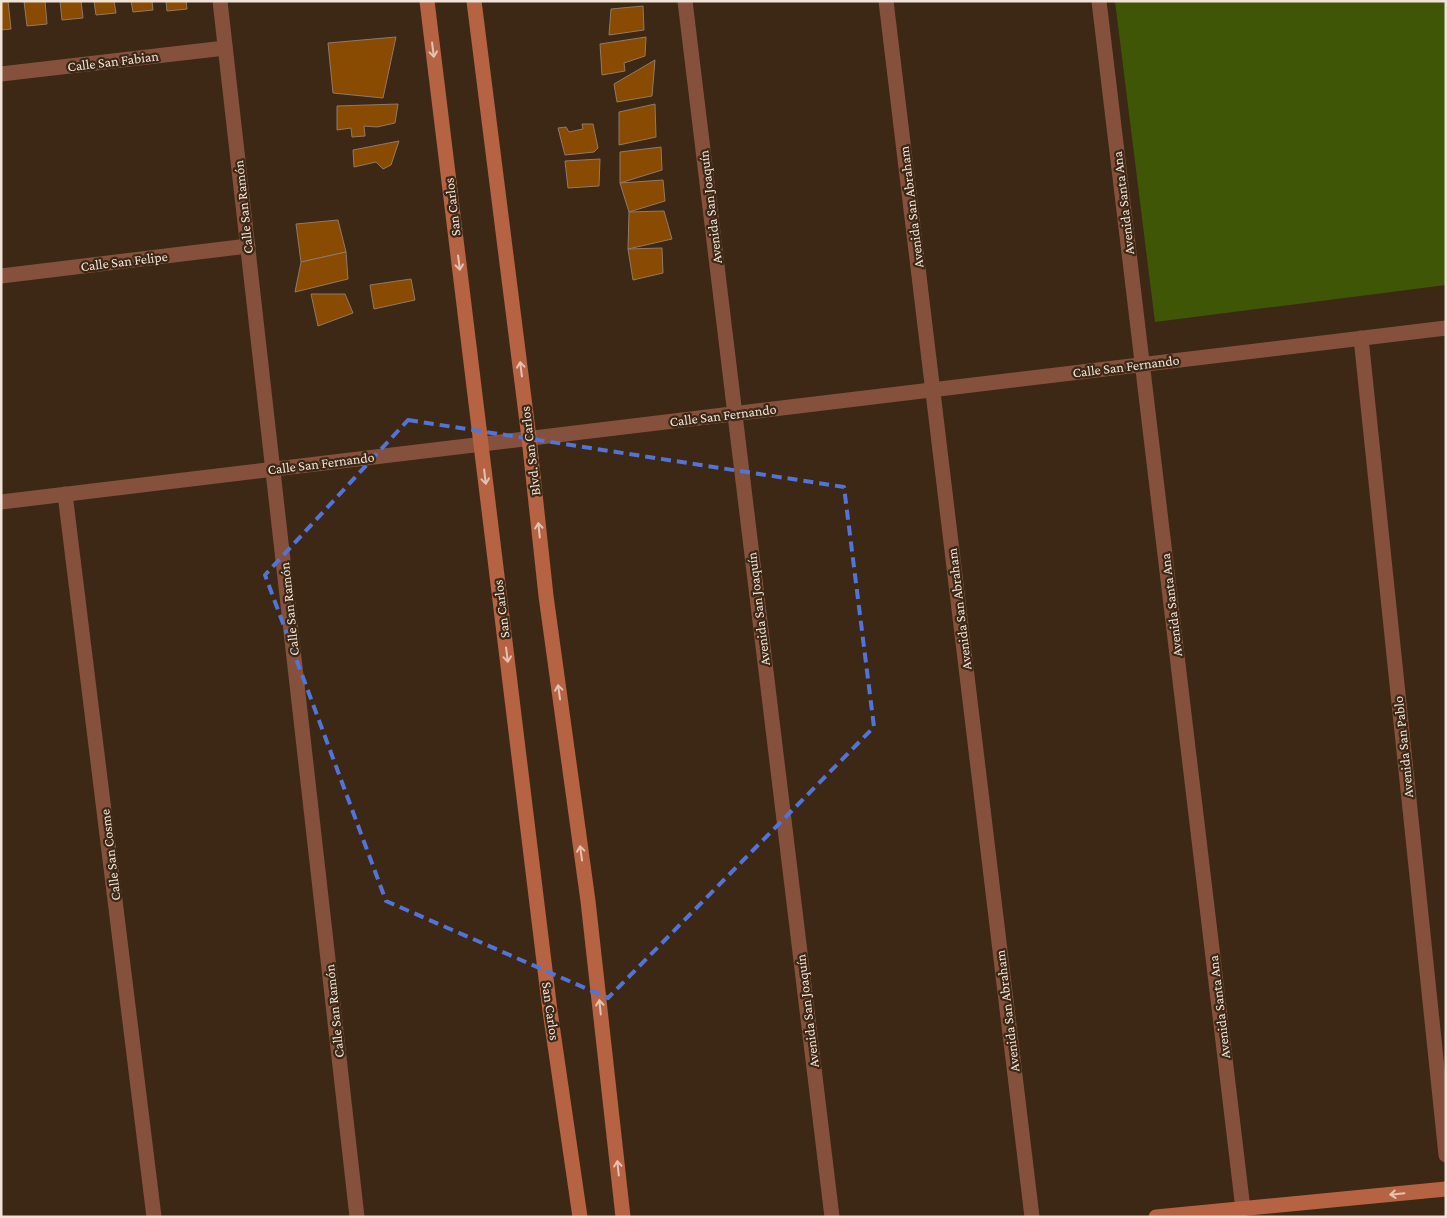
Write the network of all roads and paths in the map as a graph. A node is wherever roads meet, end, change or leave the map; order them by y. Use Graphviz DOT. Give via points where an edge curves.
graph roads {
  1 [pos="220,1"];
  2 [pos="428,1"];
  3 [pos="474,1"];
  4 [pos="684,1"];
  5 [pos="886,1"];
  6 [pos="1099,1"];
  7 [pos="225,48"];
  8 [pos="1,74"];
  9 [pos="248,246"];
  10 [pos="1,276"];
  11 [pos="1446,328"];
  12 [pos="1361,338"];
  13 [pos="1143,364"];
  14 [pos="933,390"];
  15 [pos="734,414"];
  16 [pos="529,438"];
  17 [pos="481,444"];
  18 [pos="273,469"];
  19 [pos="65,494"];
  20 [pos="1,502"];
  21 [pos="1446,1155"];
  22 [pos="1446,1189"];
  23 [pos="1243,1208"];
  24 [pos="154,1217"];
  25 [pos="357,1217"];
  26 [pos="580,1217"];
  27 [pos="623,1217"];
  28 [pos="832,1217"];
  29 [pos="1032,1217"];
  30 [pos="1156,1217"];
  1 -- 7 [label="street, Calle San Ramón"];
  2 -- 17 [label="main road, San Carlos, one-way"];
  16 -- 3 [label="main road, Blvd. San Carlos, one-way"];
  4 -- 15 [label="street, Avenida San Joaquín"];
  5 -- 14 [label="street, Avenida San Abraham"];
  6 -- 13 [label="street, Avenida Santa Ana"];
  7 -- 8 [label="street, Calle San Fabian"];
  7 -- 9 [label="street, Calle San Ramón"];
  9 -- 10 [label="street, Calle San Felipe"];
  9 -- 18 [label="street, Calle San Ramón"];
  11 -- 12 [label="street, Calle San Fernando"];
  12 -- 13 [label="street, Calle San Fernando"];
  12 -- 21 [label="street, Avenida San Pablo"];
  13 -- 14 [label="street, Calle San Fernando"];
  13 -- 23 [label="street, Avenida Santa Ana"];
  14 -- 15 [label="street, Calle San Fernando"];
  14 -- 29 [label="street, Avenida San Abraham"];
  15 -- 16 [label="street, Calle San Fernando"];
  15 -- 28 [label="street, Avenida San Joaquín"];
  16 -- 17 [label="street, Calle San Fernando"];
  27 -- 16 [label="main road, Blvd. San Carlos, one-way" via="588,901 546,596"];
  17 -- 18 [label="street, Calle San Fernando"];
  17 -- 26 [label="main road, San Carlos, one-way" via="550,1011"];
  18 -- 19 [label="street, Calle San Fernando"];
  18 -- 25 [label="street, Calle San Ramón"];
  19 -- 20 [label="street, Calle San Fernando"];
  19 -- 24 [label="street, Calle San Cosme"];
  22 -- 23 [label="main road, one-way"];
  23 -- 30 [label="main road"];
}
